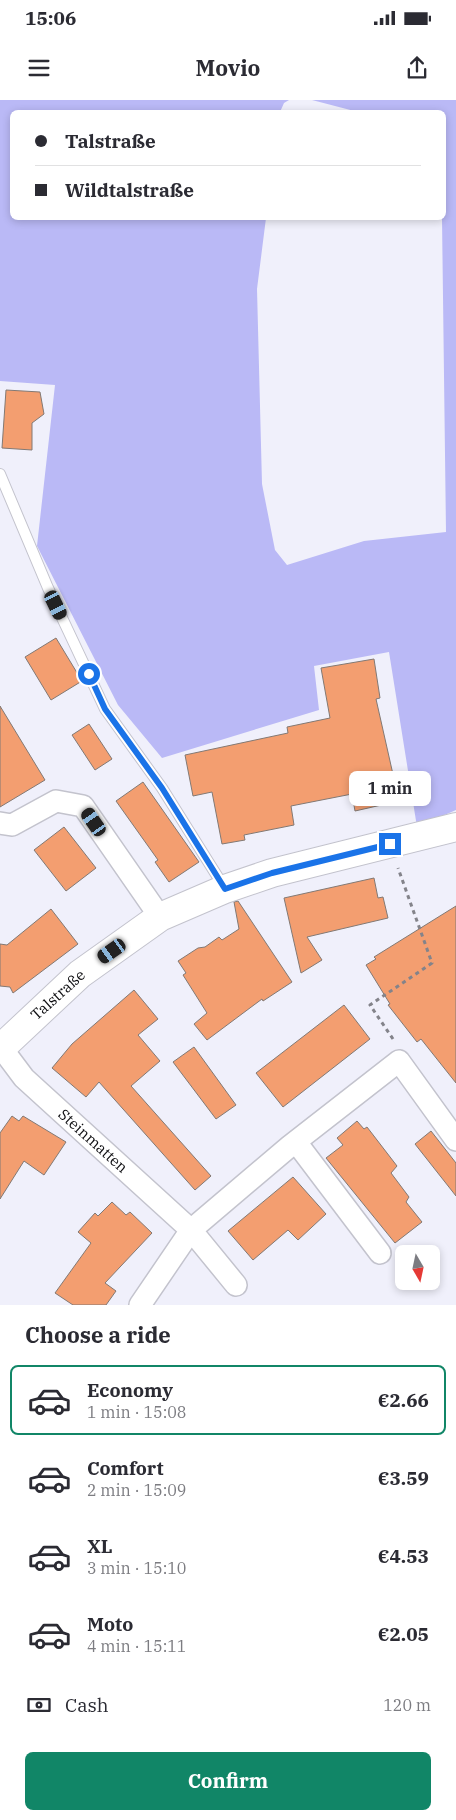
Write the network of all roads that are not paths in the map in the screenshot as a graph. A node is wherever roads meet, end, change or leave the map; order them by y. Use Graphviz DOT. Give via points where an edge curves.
graph roads {
  1 [pos="0,474"];
  2 [pos="0,823"];
  3 [pos="456,827"];
  4 [pos="225,889"];
  5 [pos="165,915"];
  6 [pos="0,1048"];
  7 [pos="456,1140"];
  8 [pos="293,1144"];
  9 [pos="191,1230"];
  10 [pos="380,1253"];
  11 [pos="236,1285"];
  12 [pos="140,1305"];
  1 -- 4 [label="lane" via="48,588 105,709 162,788"];
  2 -- 5 [label="street" via="12,825 56,801 83,806"];
  3 -- 4 [label="street, Talstraße" via="272,873"];
  4 -- 5 [label="street, Talstraße"];
  5 -- 6 [label="street, Talstraße" via="80,974"];
  6 -- 9 [label="street, Steinmatten" via="24,1078"];
  7 -- 8 [label="street" via="399,1061"];
  8 -- 9 [label="street"];
  8 -- 10 [label="street"];
  9 -- 11 [label="street, Steinmatten"];
  9 -- 12 [label="street"];
}
